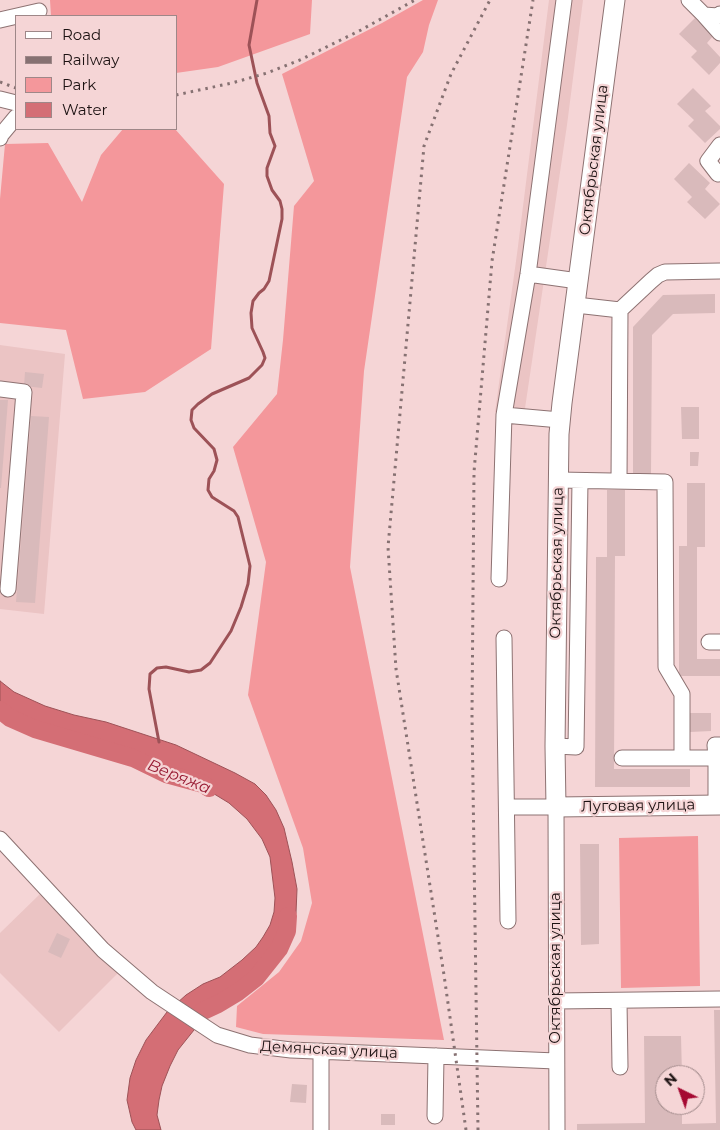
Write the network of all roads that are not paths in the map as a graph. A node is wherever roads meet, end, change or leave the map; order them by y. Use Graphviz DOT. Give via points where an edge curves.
graph roads {
  1 [pos="564,0"];
  2 [pos="615,0"];
  3 [pos="689,0"];
  4 [pos="39,9"];
  5 [pos="720,14"];
  6 [pos="18,15"];
  7 [pos="704,15"];
  8 [pos="15,16"];
  9 [pos="0,20"];
  10 [pos="720,33"];
  11 [pos="0,99"];
  12 [pos="15,103"];
  13 [pos="15,118"];
  14 [pos="0,138"];
  15 [pos="720,145"];
  16 [pos="718,174"];
  17 [pos="720,271"];
  18 [pos="528,274"];
  19 [pos="578,281"];
  20 [pos="576,305"];
  21 [pos="620,310"];
  22 [pos="0,389"];
  23 [pos="504,415"];
  24 [pos="560,420"];
  25 [pos="559,480"];
  26 [pos="580,481"];
  27 [pos="619,482"];
  28 [pos="499,579"];
  29 [pos="8,589"];
  30 [pos="504,638"];
  31 [pos="555,746"];
  32 [pos="718,751"];
  33 [pos="622,758"];
  34 [pos="682,758"];
  35 [pos="718,805"];
  36 [pos="507,807"];
  37 [pos="556,807"];
  38 [pos="0,840"];
  39 [pos="508,921"];
  40 [pos="720,999"];
  41 [pos="556,1000"];
  42 [pos="619,1000"];
  43 [pos="321,1051"];
  44 [pos="436,1056"];
  45 [pos="556,1060"];
  46 [pos="620,1067"];
  47 [pos="435,1116"];
  48 [pos="321,1130"];
  49 [pos="557,1130"];
  1 -- 18 [label="street"];
  2 -- 19 [label="main road, Октябрьская улица"];
  3 -- 7 [label="street"];
  4 -- 6 [label="street"];
  5 -- 7 [label="street"];
  7 -- 10 [label="street"];
  8 -- 9 [label="street"];
  11 -- 12 [label="street"];
  13 -- 14 [label="street"];
  15 -- 16 [label="street" via="708,161"];
  17 -- 21 [label="street" via="665,272"];
  18 -- 19 [label="street"];
  18 -- 23 [label="street"];
  19 -- 20 [label="main road, Октябрьская улица"];
  20 -- 21 [label="street"];
  20 -- 24 [label="main road, Октябрьская улица"];
  21 -- 27 [label="street"];
  22 -- 29 [label="street" via="24,392"];
  23 -- 24 [label="street"];
  23 -- 28 [label="street"];
  24 -- 25 [label="main road, Октябрьская улица"];
  25 -- 26 [label="street"];
  25 -- 31 [label="main road, Октябрьская улица"];
  26 -- 27 [label="street"];
  26 -- 31 [label="street" via="576,747"];
  27 -- 34 [label="street" via="665,482 666,668 682,694"];
  30 -- 36 [label="street"];
  31 -- 37 [label="main road, Октябрьская улица"];
  32 -- 34 [label="street"];
  32 -- 35 [label="street"];
  33 -- 34 [label="street"];
  35 -- 37 [label="main road, Луговая улица"];
  36 -- 37 [label="street"];
  36 -- 39 [label="street"];
  37 -- 41 [label="street, Октябрьская улица"];
  38 -- 43 [label="street, Демянская улица" via="103,950 152,992 217,1035 250,1045"];
  40 -- 42 [label="street"];
  41 -- 42 [label="street"];
  41 -- 45 [label="street, Октябрьская улица"];
  42 -- 46 [label="street"];
  43 -- 44 [label="street, Демянская улица"];
  43 -- 48 [label="street"];
  44 -- 45 [label="street, Демянская улица"];
  44 -- 47 [label="street"];
  45 -- 49 [label="street, Октябрьская улица"];
}
